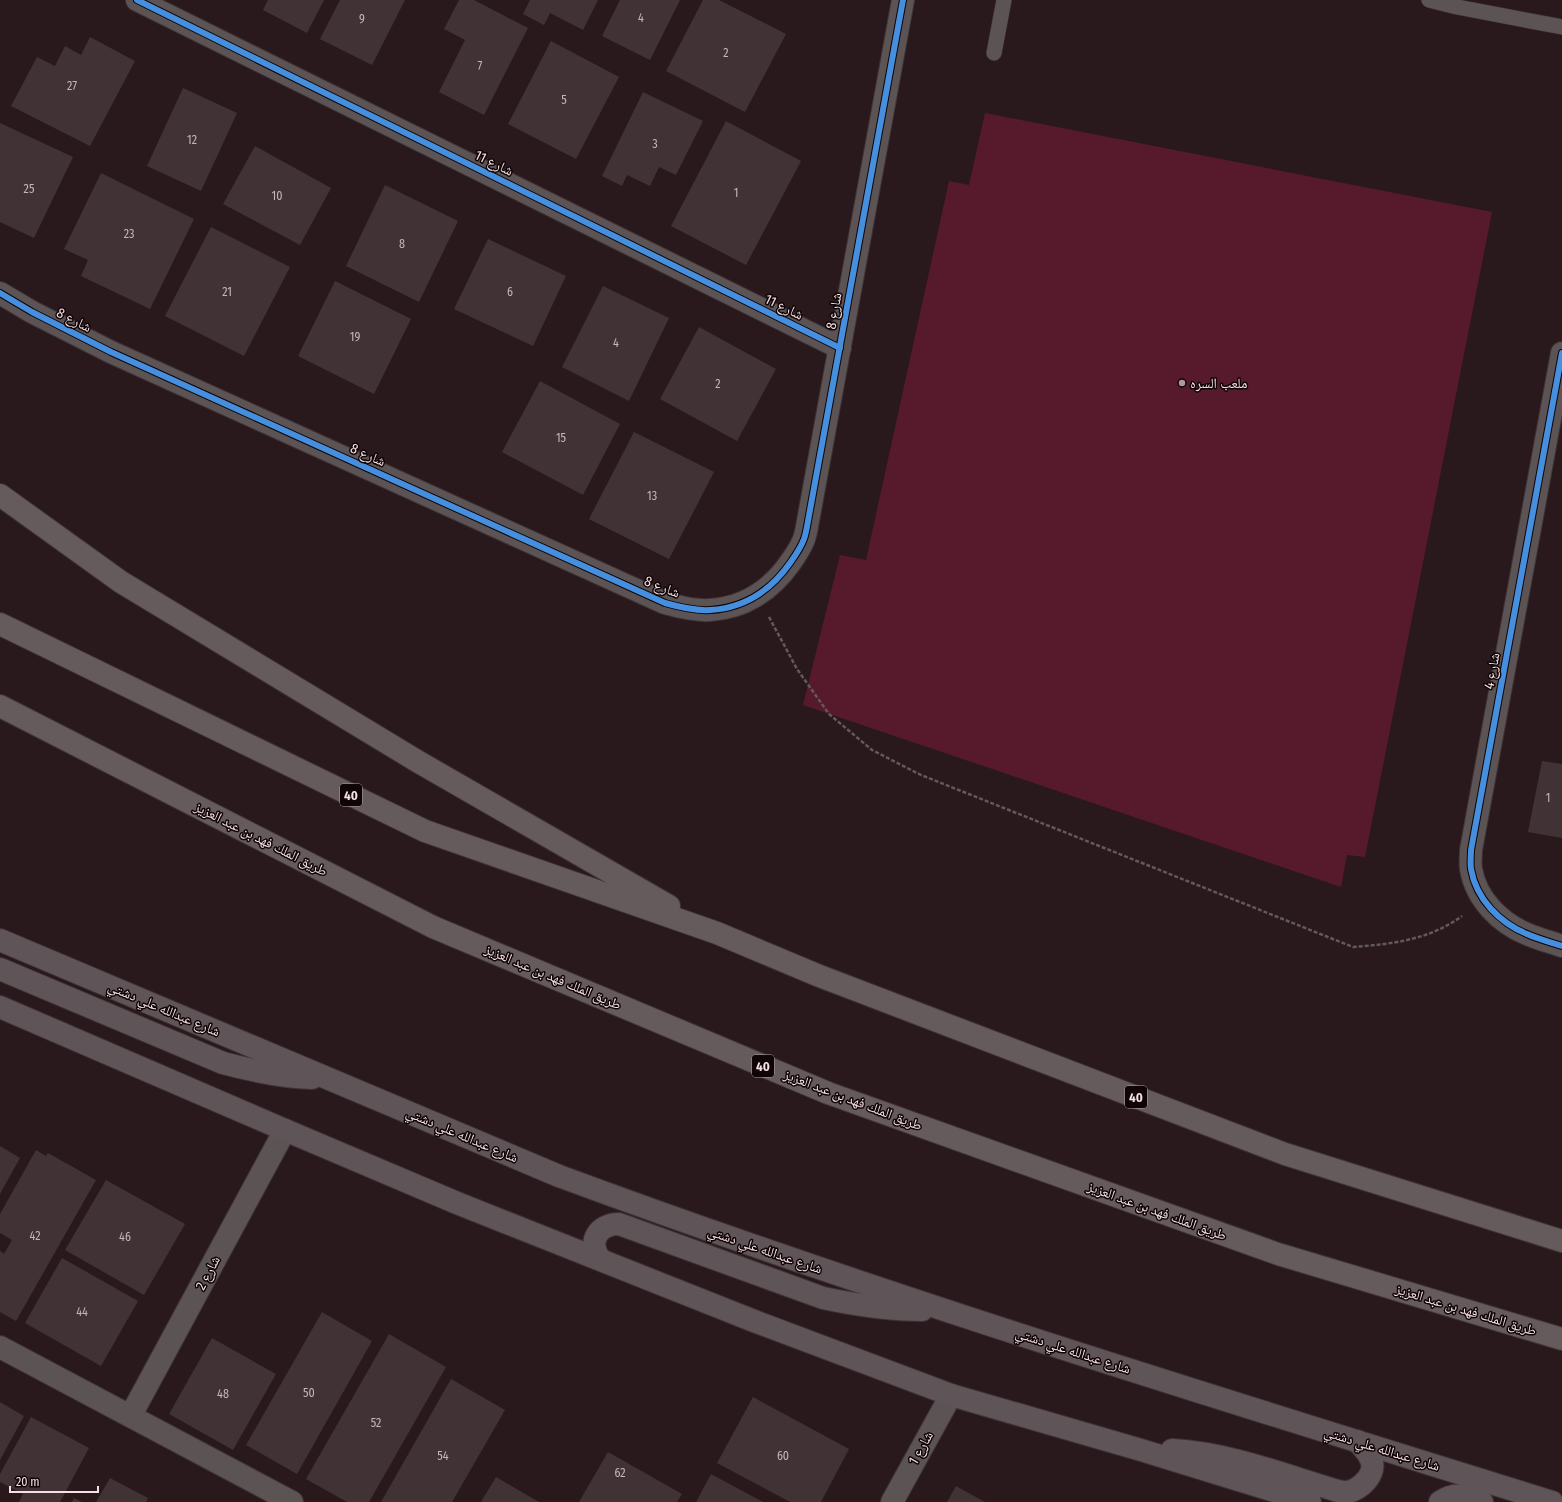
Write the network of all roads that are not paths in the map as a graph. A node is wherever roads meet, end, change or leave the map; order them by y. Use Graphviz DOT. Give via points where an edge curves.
graph roads {
  1 [pos="137,0"];
  2 [pos="1004,0"];
  3 [pos="1429,0"];
  4 [pos="897,3"];
  5 [pos="1458,3"];
  6 [pos="1562,27"];
  7 [pos="994,53"];
  8 [pos="0,293"];
  9 [pos="840,348"];
  10 [pos="1562,353"];
  11 [pos="0,495"];
  12 [pos="0,624"];
  13 [pos="0,706"];
  14 [pos="717,933"];
  15 [pos="0,940"];
  16 [pos="1562,946"];
  17 [pos="0,969"];
  18 [pos="0,1007"];
  19 [pos="327,1078"];
  20 [pos="285,1130"];
  21 [pos="1562,1240"];
  22 [pos="600,1260"];
  23 [pos="943,1310"];
  24 [pos="1562,1339"];
  25 [pos="0,1347"];
  26 [pos="951,1395"];
  27 [pos="131,1415"];
  28 [pos="1356,1441"];
  29 [pos="1141,1450"];
  30 [pos="292,1502"];
  31 [pos="892,1502"];
  32 [pos="1310,1502"];
  33 [pos="1440,1502"];
  34 [pos="1482,1502"];
  35 [pos="1552,1502"];
  1 -- 9 [label="street, شارع 11"];
  2 -- 7 [label="lane"];
  3 -- 5 [label="lane"];
  4 -- 9 [label="street, شارع 8"];
  5 -- 6 [label="lane"];
  8 -- 9 [label="street, شارع 8" via="111,352 665,603 691,609 710,610 739,604 758,596 782,574 804,539"];
  10 -- 16 [label="street, شارع 4" via="1471,850 1471,868 1475,884 1496,914 1527,935"];
  11 -- 14 [label="highway" via="121,582 418,762"];
  12 -- 14 [label="highway, 40" via="425,831"];
  13 -- 24 [label="highway, طريق الملك فهد بن عبد العزيز / 40" via="433,927 828,1093 1278,1254"];
  14 -- 21 [label="highway, 40" via="817,975 1285,1154"];
  15 -- 19 [label="main road, شارع عبدالله علي دشتي"];
  17 -- 19 [label="main road" via="223,1063 280,1076"];
  18 -- 20 [label="main road"];
  19 -- 23 [label="main road, شارع عبدالله علي دشتي" via="559,1176 766,1251"];
  20 -- 22 [label="main road"];
  20 -- 27 [label="street, شارع 2"];
  22 -- 23 [label="main road" via="594,1251 596,1238 602,1229 611,1224 620,1224 823,1298 856,1306 885,1309"];
  22 -- 26 [label="main road"];
  23 -- 28 [label="main road, شارع عبدالله علي دشتي"];
  25 -- 27 [label="street"];
  26 -- 29 [label="main road"];
  26 -- 31 [label="street, شارع 1"];
  27 -- 30 [label="street"];
  28 -- 29 [label="main road" via="1369,1456 1372,1470 1361,1486 1347,1492 1220,1456 1194,1451"];
  28 -- 35 [label="main road, شارع عبدالله علي دشتي"];
  29 -- 32 [label="main road"];
  33 -- 34 [label="main road" via="1456,1495"];
}
